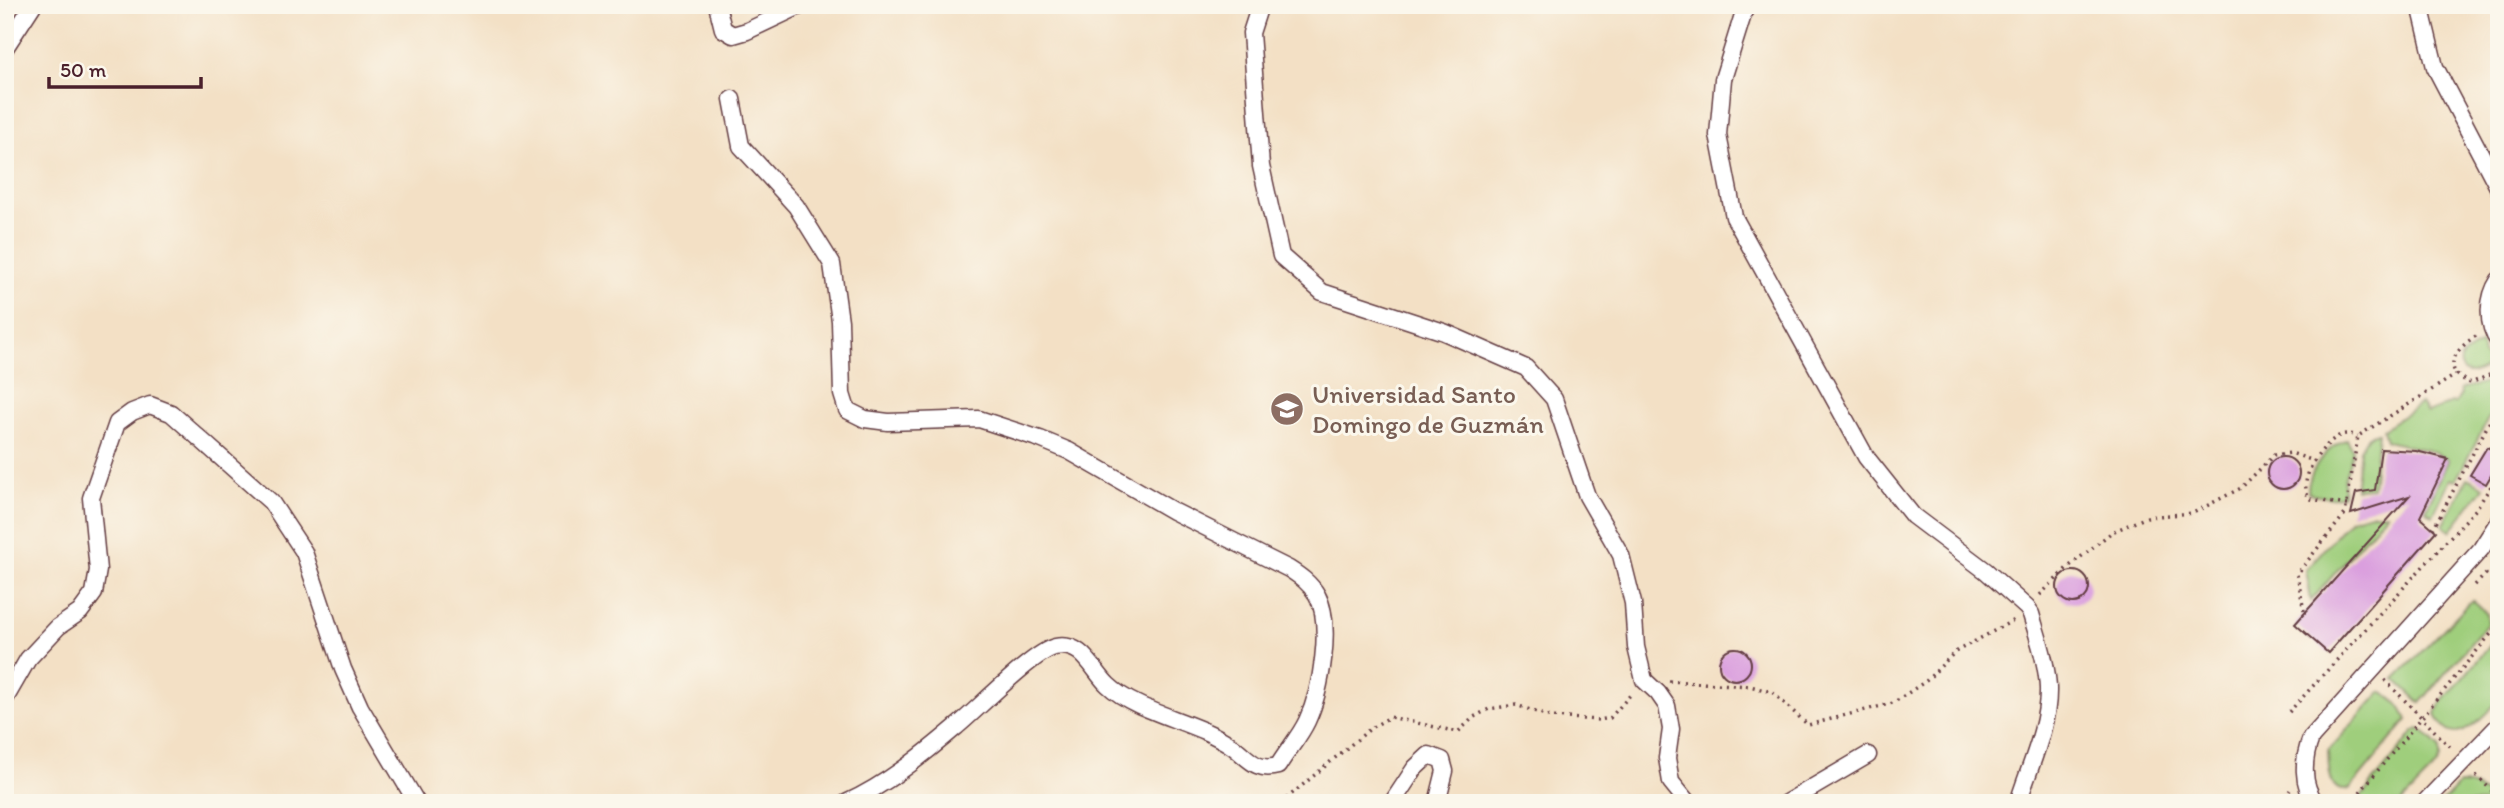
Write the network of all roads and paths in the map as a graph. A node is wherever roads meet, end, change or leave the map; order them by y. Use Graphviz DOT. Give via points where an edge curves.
graph roads {
  1 [pos="33,5"];
  2 [pos="717,5"];
  3 [pos="802,5"];
  4 [pos="1260,5"];
  5 [pos="1746,5"];
  6 [pos="2420,5"];
  7 [pos="5,48"];
  8 [pos="732,99"];
  9 [pos="2499,189"];
  10 [pos="2499,281"];
  11 [pos="2492,326"];
  12 [pos="2499,342"];
  13 [pos="2499,371"];
  14 [pos="2456,374"];
  15 [pos="2499,404"];
  16 [pos="2358,436"];
  17 [pos="2314,461"];
  18 [pos="2499,474"];
  19 [pos="2347,505"];
  20 [pos="2499,521"];
  21 [pos="2433,528"];
  22 [pos="2027,608"];
  23 [pos="2304,611"];
  24 [pos="2499,624"];
  25 [pos="1644,680"];
  26 [pos="2385,680"];
  27 [pos="5,699"];
  28 [pos="2289,712"];
  29 [pos="2420,717"];
  30 [pos="2499,725"];
  31 [pos="1868,755"];
  32 [pos="2463,762"];
  33 [pos="2499,798"];
  34 [pos="417,803"];
  35 [pos="846,803"];
  36 [pos="1281,803"];
  37 [pos="1392,803"];
  38 [pos="1437,803"];
  39 [pos="1688,803"];
  40 [pos="1786,803"];
  41 [pos="2018,803"];
  42 [pos="2316,803"];
  43 [pos="2351,803"];
  44 [pos="2424,803"];
  1 -- 7 [label="street"];
  2 -- 3 [label="street" via="723,29 733,35"];
  4 -- 25 [label="street" via="1251,33 1261,166 1281,256 1322,292 1444,332 1526,368 1555,399 1587,496 1621,555"];
  5 -- 22 [label="street" via="1723,79 1718,135 1734,217 1866,457 1913,516"];
  6 -- 9 [label="street" via="2435,67"];
  8 -- 35 [label="street" via="741,146 796,206 832,264 847,410 865,419 888,422 979,419 1069,451 1173,511 1289,569 1317,596 1324,620 1321,678 1307,721 1278,766 1265,769 1206,732 1126,698 1107,685 1077,649 1056,647 1036,657 911,762"];
  10 -- 11 [label="street" via="2489,314"];
  11 -- 12 [label="street"];
  11 -- 14 [label="path" via="2457,350 2453,359"];
  13 -- 14 [label="path" via="2471,383"];
  14 -- 16 [label="path"];
  15 -- 21 [label="path"];
  16 -- 17 [label="path" via="2345,433 2337,437"];
  16 -- 19 [label="path"];
  17 -- 19 [label="path" via="2305,494 2310,499"];
  17 -- 22 [label="path" via="2291,453 2274,455 2241,488 2193,513 2147,517 2112,532"];
  18 -- 28 [label="path" via="2476,509"];
  19 -- 23 [label="path" via="2345,514 2297,574"];
  20 -- 42 [label="street" via="2481,549 2311,738 2305,766 2308,794"];
  22 -- 25 [label="path" via="2010,623 1955,652 1926,681 1893,704 1808,724 1772,692 1750,686"];
  22 -- 41 [label="street" via="2048,689 2045,721"];
  24 -- 29 [label="path"];
  25 -- 36 [label="path" via="1610,718 1600,720 1551,717 1516,705 1489,709 1458,732 1390,718 1371,728"];
  25 -- 39 [label="street" via="1667,706 1671,782"];
  26 -- 29 [label="path"];
  27 -- 34 [label="street" via="28,659 80,612 94,593 98,570 91,498 117,423 150,405 171,413 271,502 304,552 360,707"];
  29 -- 32 [label="path"];
  29 -- 43 [label="path"];
  30 -- 32 [label="street"];
  31 -- 40 [label="street"];
  32 -- 33 [label="path"];
  32 -- 44 [label="street"];
  37 -- 38 [label="street" via="1415,768 1430,755 1442,760 1445,771"];
}
